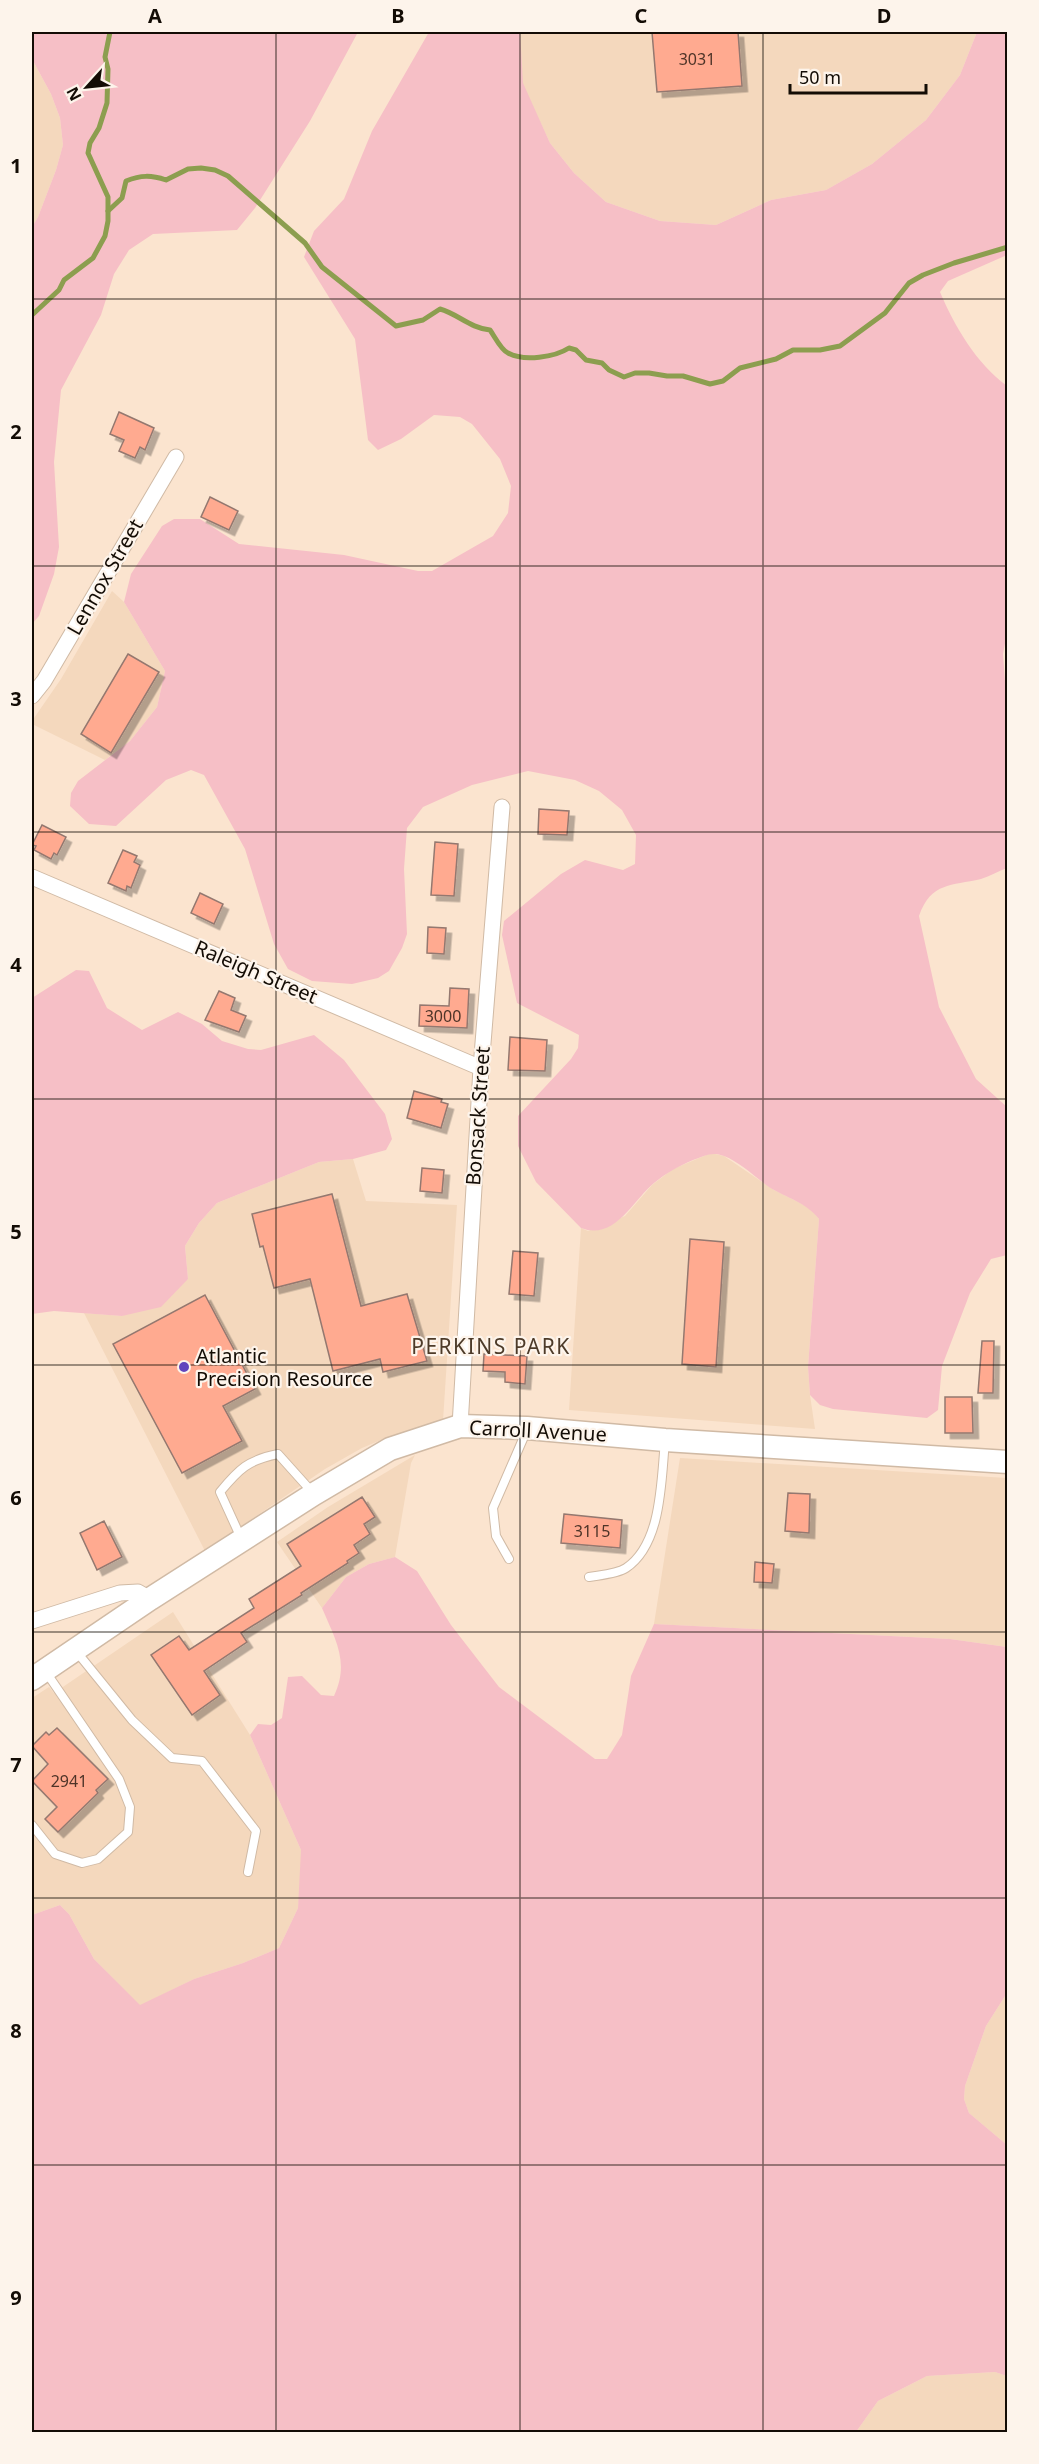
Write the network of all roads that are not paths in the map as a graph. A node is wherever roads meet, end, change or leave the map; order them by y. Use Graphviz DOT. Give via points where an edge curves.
graph roads {
  1 [pos="176,457"];
  2 [pos="32,696"];
  3 [pos="502,807"];
  4 [pos="32,877"];
  5 [pos="481,1068"];
  6 [pos="460,1426"];
  7 [pos="527,1428"];
  8 [pos="665,1440"];
  9 [pos="1008,1462"];
  10 [pos="314,1494"];
  11 [pos="242,1539"];
  12 [pos="509,1559"];
  13 [pos="589,1577"];
  14 [pos="150,1599"];
  15 [pos="32,1622"];
  16 [pos="75,1650"];
  17 [pos="38,1675"];
  18 [pos="32,1825"];
  19 [pos="248,1872"];
  1 -- 2 [label="street, Lennox Street"];
  3 -- 5 [label="street, Bonsack Street"];
  4 -- 5 [label="street, Raleigh Street"];
  5 -- 6 [label="street, Bonsack Street"];
  6 -- 7 [label="street, Carroll Avenue"];
  6 -- 10 [label="street, Carroll Avenue" via="390,1449"];
  7 -- 8 [label="street, Carroll Avenue"];
  7 -- 12 [label="lane" via="493,1509 496,1536"];
  8 -- 9 [label="street, Carroll Avenue"];
  8 -- 13 [label="lane" via="658,1509 644,1552 624,1570"];
  10 -- 11 [label="street, Carroll Avenue"];
  10 -- 11 [label="lane" via="278,1454 238,1470 220,1492"];
  11 -- 14 [label="street, Carroll Avenue"];
  14 -- 15 [label="street" via="138,1592 120,1593"];
  14 -- 16 [label="street, Carroll Avenue"];
  16 -- 17 [label="street, Carroll Avenue"];
  16 -- 19 [label="lane" via="132,1720 172,1758 202,1761 236,1804 256,1831"];
  17 -- 18 [label="lane" via="119,1779 130,1807 128,1832 98,1859 82,1863 55,1854"];
}
